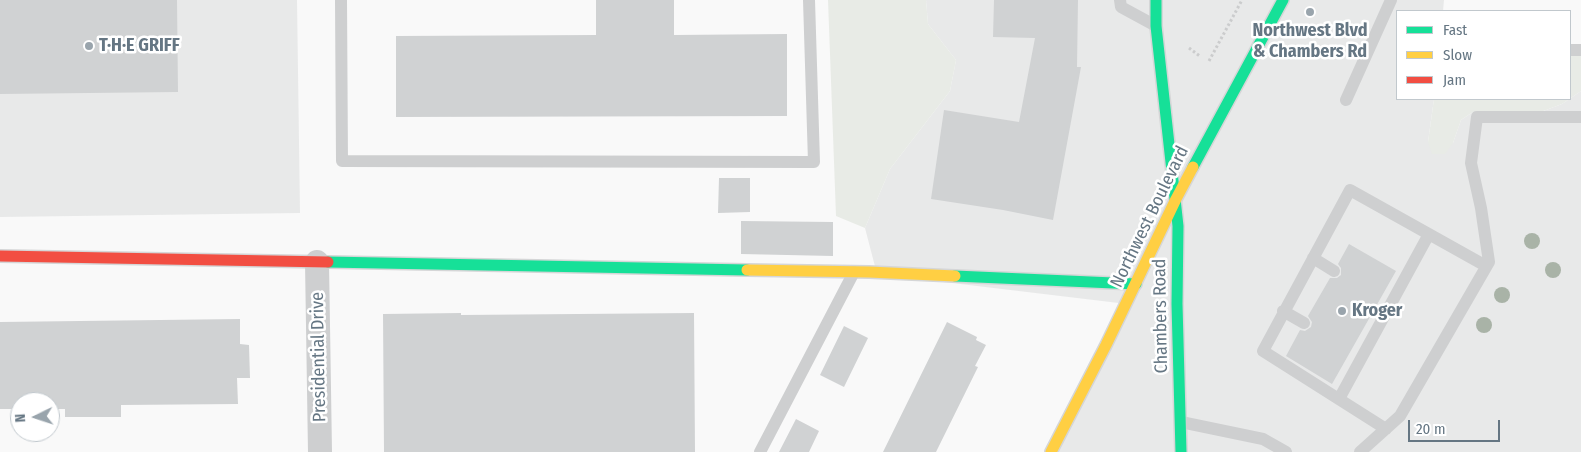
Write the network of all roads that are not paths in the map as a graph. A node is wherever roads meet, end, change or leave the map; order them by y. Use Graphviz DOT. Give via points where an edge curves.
graph roads {
  1 [pos="341,0"];
  2 [pos="808,0"];
  3 [pos="1120,0"];
  4 [pos="1156,0"];
  5 [pos="1282,0"];
  6 [pos="1391,0"];
  7 [pos="1156,26"];
  8 [pos="1346,100"];
  9 [pos="1581,117"];
  10 [pos="1176,199"];
  11 [pos="1429,234"];
  12 [pos="0,256"];
  13 [pos="1313,258"];
  14 [pos="317,262"];
  15 [pos="1486,266"];
  16 [pos="854,272"];
  17 [pos="1334,272"];
  18 [pos="1136,284"];
  19 [pos="1283,311"];
  20 [pos="1304,323"];
  21 [pos="1339,399"];
  22 [pos="1181,422"];
  23 [pos="1386,429"];
  24 [pos="320,452"];
  25 [pos="760,452"];
  26 [pos="1051,452"];
  27 [pos="1181,452"];
  28 [pos="1286,452"];
  29 [pos="1360,452"];
  1 -- 2 [label="lane" via="342,161 814,162"];
  3 -- 7 [label="lane" via="1121,7"];
  4 -- 7 [label="street, Chambers Road"];
  5 -- 10 [label="street, Northwest Boulevard"];
  6 -- 8 [label="lane"];
  7 -- 10 [label="street, Chambers Road"];
  9 -- 15 [label="lane" via="1477,117 1471,163 1483,226"];
  10 -- 18 [label="street, Northwest Boulevard"];
  10 -- 22 [label="street, Chambers Road"];
  11 -- 13 [label="lane" via="1350,190"];
  11 -- 15 [label="lane"];
  11 -- 21 [label="lane" via="1358,352"];
  12 -- 14 [label="street"];
  13 -- 17 [label="lane"];
  13 -- 19 [label="lane"];
  14 -- 16 [label="street"];
  14 -- 24 [label="street, Presidential Drive"];
  15 -- 23 [label="lane" via="1400,416"];
  16 -- 18 [label="street"];
  16 -- 25 [label="lane"];
  18 -- 26 [label="street, Northwest Boulevard"];
  19 -- 20 [label="lane"];
  19 -- 21 [label="lane" via="1263,351"];
  21 -- 23 [label="lane"];
  22 -- 27 [label="street, Chambers Road"];
  22 -- 28 [label="lane" via="1262,438"];
  23 -- 29 [label="lane"];
}
